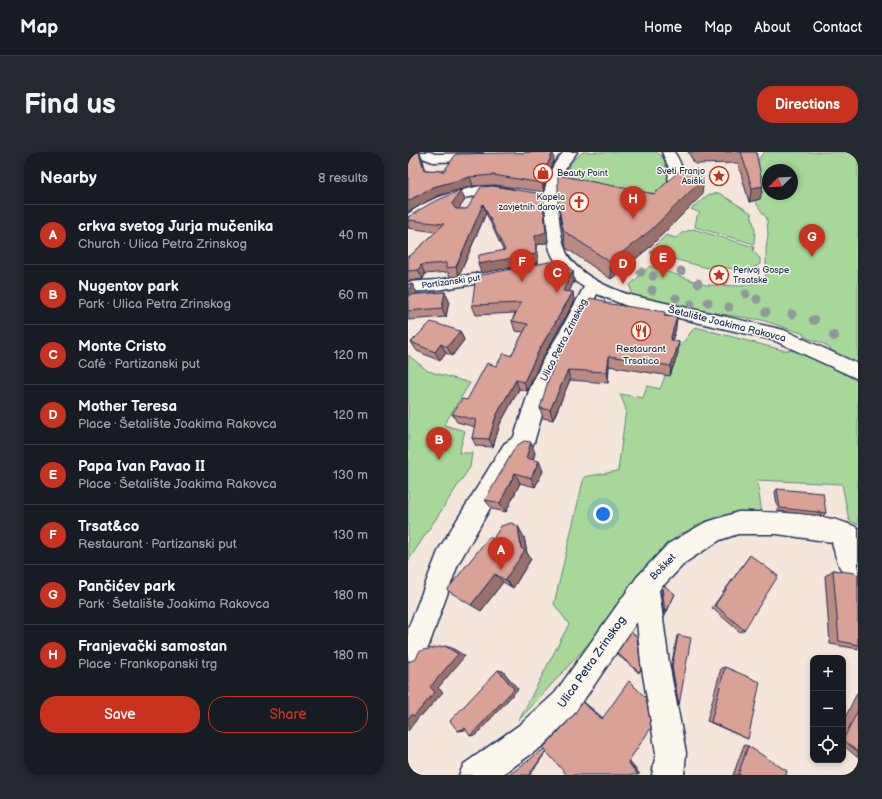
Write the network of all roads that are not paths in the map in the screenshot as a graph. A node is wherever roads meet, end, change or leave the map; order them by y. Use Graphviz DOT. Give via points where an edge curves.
graph roads {
  1 [pos="418,152"];
  2 [pos="668,152"];
  3 [pos="568,154"];
  4 [pos="487,156"];
  5 [pos="548,156"];
  6 [pos="485,183"];
  7 [pos="675,186"];
  8 [pos="518,195"];
  9 [pos="467,209"];
  10 [pos="409,218"];
  11 [pos="524,272"];
  12 [pos="593,285"];
  13 [pos="408,287"];
  14 [pos="858,372"];
  15 [pos="850,536"];
  16 [pos="858,572"];
  17 [pos="646,586"];
  18 [pos="414,649"];
  19 [pos="475,775"];
  20 [pos="668,775"];
  1 -- 4 [label="street" via="433,158"];
  2 -- 7 [label="street" via="678,175"];
  3 -- 5 [label="street"];
  3 -- 12 [label="street, Šetalište Joakima Rakovca" via="546,199 555,239 557,265"];
  4 -- 6 [label="street"];
  6 -- 8 [label="street"];
  6 -- 9 [label="street"];
  6 -- 10 [label="street" via="434,203"];
  11 -- 13 [label="street, Partizanski put"];
  12 -- 14 [label="street, Šetalište Joakima Rakovca" via="610,295 627,300 786,337"];
  12 -- 18 [label="street, Ulica Petra Zrinskog" via="552,360 523,442 512,450 448,558"];
  15 -- 16 [label="street, Bošket" via="848,558"];
  15 -- 17 [label="street, Bošket" via="776,523 738,523 713,531 676,553"];
  17 -- 19 [label="street, Ulica Petra Zrinskog" via="565,703 533,734"];
  17 -- 20 [label="street, Bošket" via="656,670 671,753"];
}
